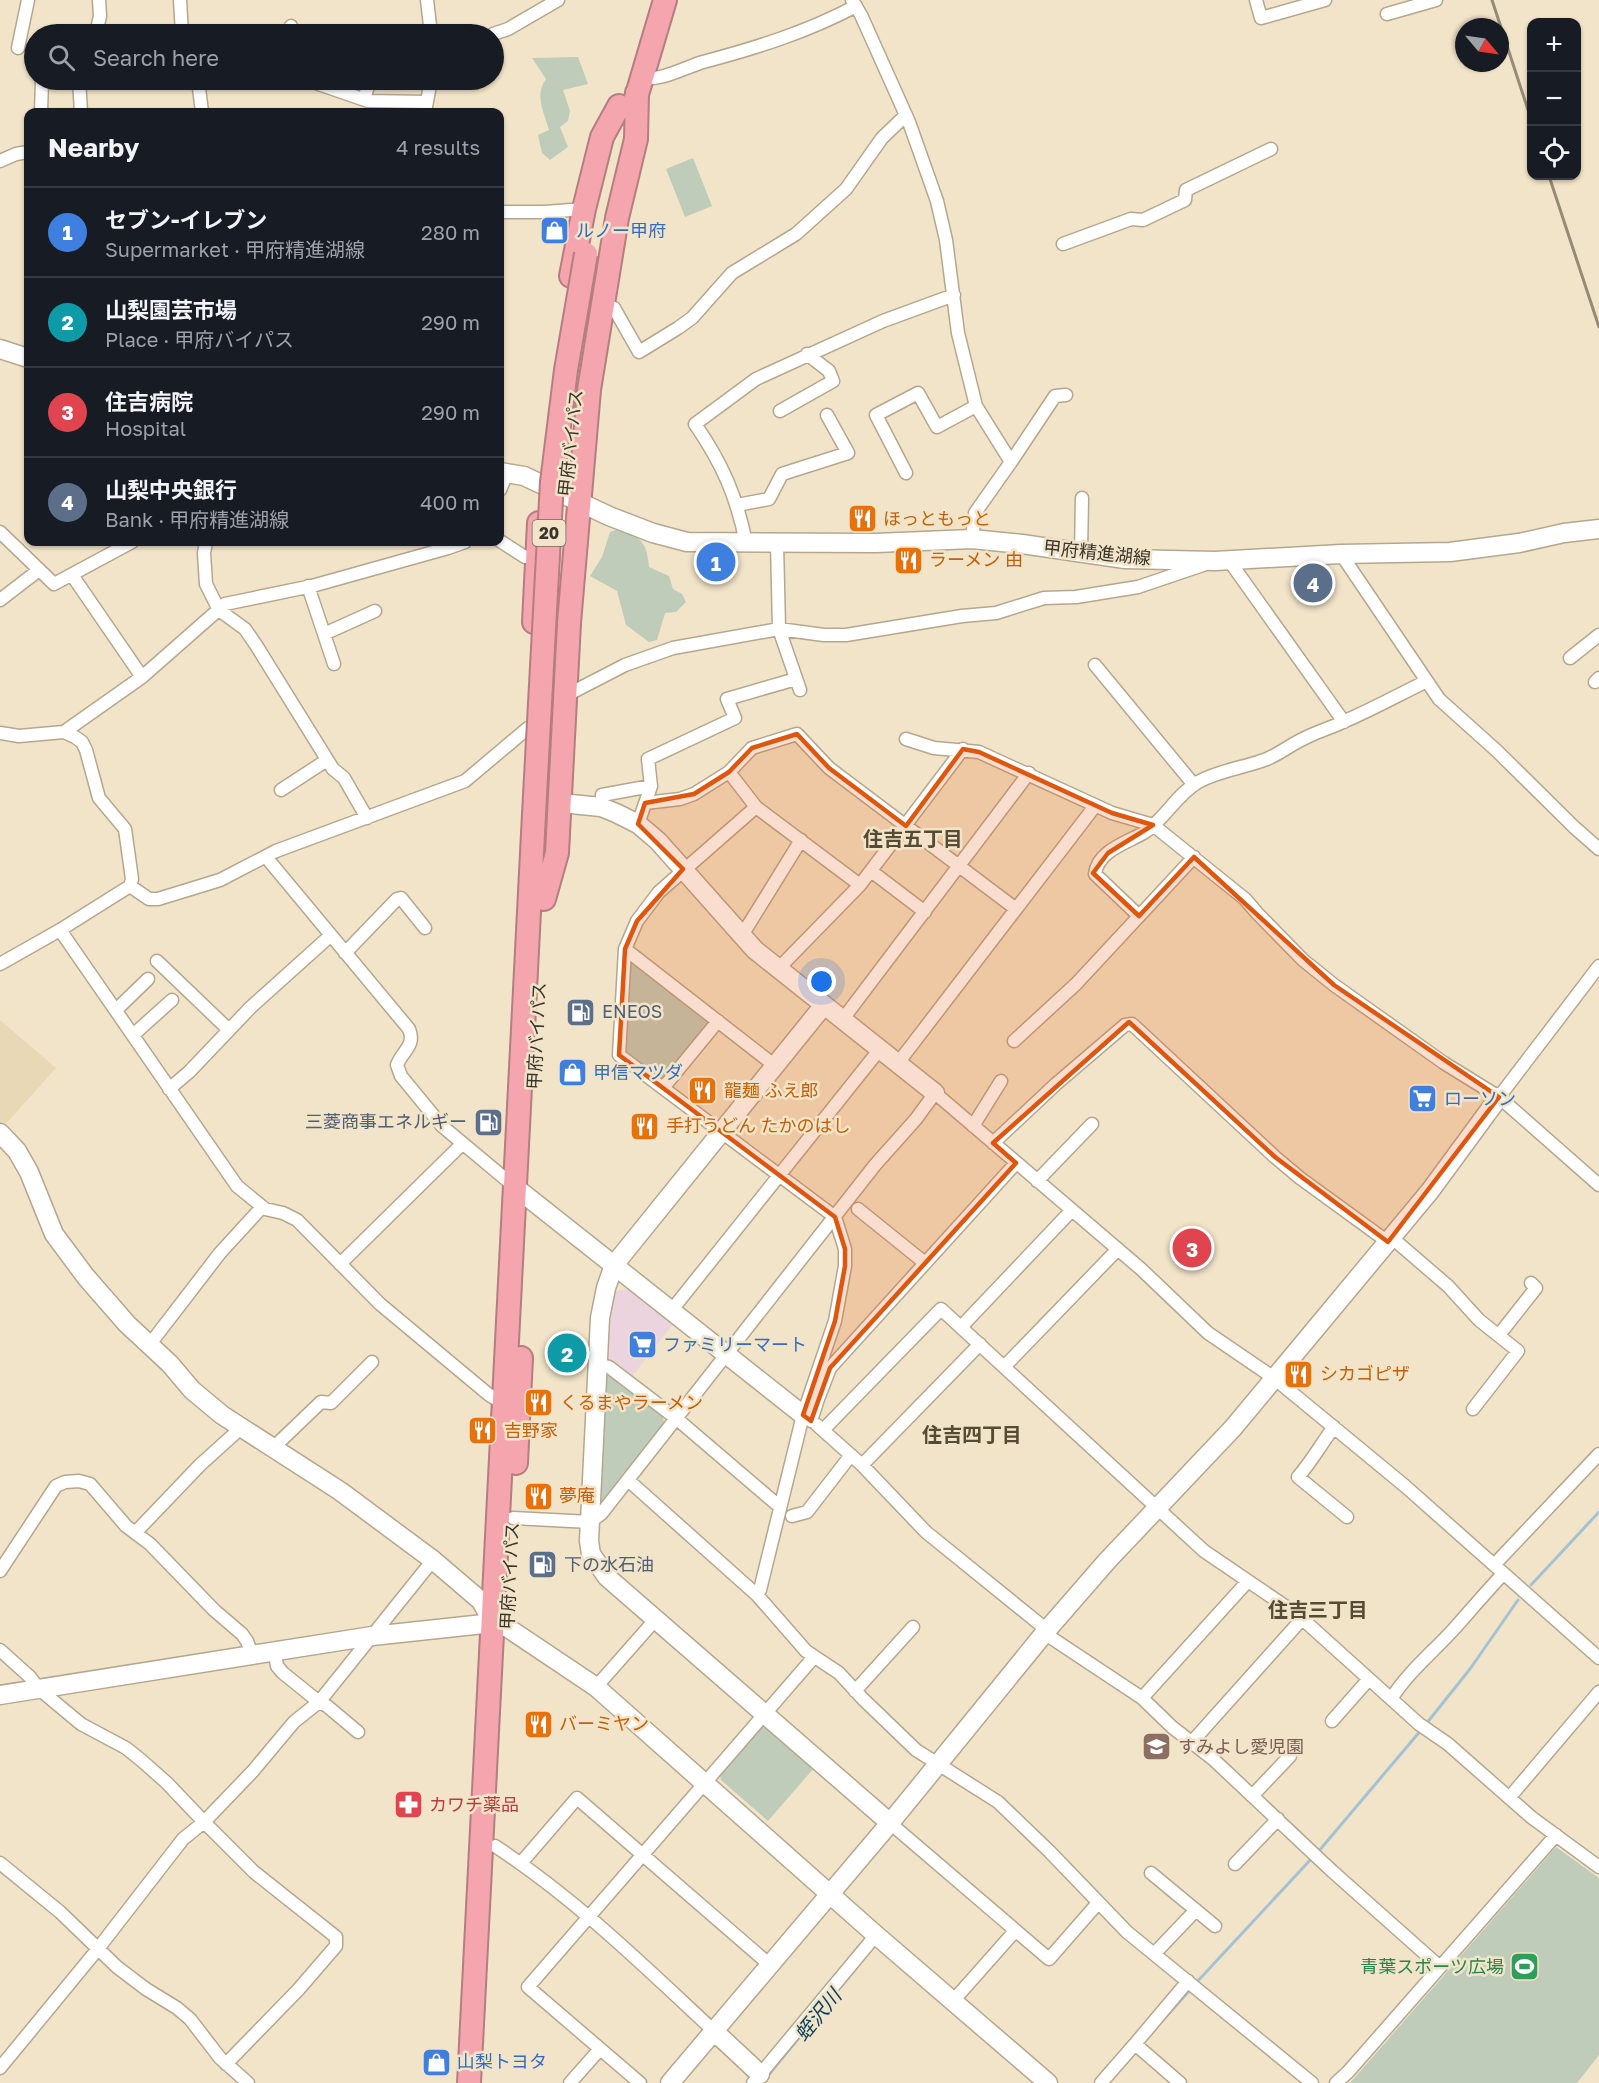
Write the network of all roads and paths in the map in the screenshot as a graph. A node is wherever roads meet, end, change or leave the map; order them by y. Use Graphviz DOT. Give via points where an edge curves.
graph roads {
  1 [pos="28,0"];
  2 [pos="99,0"];
  3 [pos="180,0"];
  4 [pos="427,0"];
  5 [pos="558,0"];
  6 [pos="650,0"];
  7 [pos="665,0"];
  8 [pos="1256,0"];
  9 [pos="1325,0"];
  10 [pos="1387,0"];
  11 [pos="1436,0"];
  12 [pos="854,3"];
  13 [pos="98,24"];
  14 [pos="181,24"];
  15 [pos="430,24"];
  16 [pos="504,30"];
  17 [pos="18,48"];
  18 [pos="42,90"];
  19 [pos="80,90"];
  20 [pos="199,90"];
  21 [pos="337,90"];
  22 [pos="367,90"];
  23 [pos="429,90"];
  24 [pos="632,92"];
  25 [pos="364,99"];
  26 [pos="426,107"];
  27 [pos="41,108"];
  28 [pos="81,108"];
  29 [pos="202,108"];
  30 [pos="906,115"];
  31 [pos="1271,149"];
  32 [pos="24,153"];
  33 [pos="0,160"];
  34 [pos="584,209"];
  35 [pos="504,212"];
  36 [pos="1063,244"];
  37 [pos="954,295"];
  38 [pos="603,303"];
  39 [pos="0,349"];
  40 [pos="807,354"];
  41 [pos="24,357"];
  42 [pos="1066,395"];
  43 [pos="976,406"];
  44 [pos="780,411"];
  45 [pos="827,415"];
  46 [pos="1011,462"];
  47 [pos="906,473"];
  48 [pos="504,478"];
  49 [pos="543,485"];
  50 [pos="1082,498"];
  51 [pos="578,501"];
  52 [pos="737,505"];
  53 [pos="1599,529"];
  54 [pos="0,532"];
  55 [pos="972,540"];
  56 [pos="746,543"];
  57 [pos="777,543"];
  58 [pos="504,544"];
  59 [pos="125,546"];
  60 [pos="205,546"];
  61 [pos="454,546"];
  62 [pos="1081,552"];
  63 [pos="1341,554"];
  64 [pos="537,556"];
  65 [pos="1222,560"];
  66 [pos="39,570"];
  67 [pos="72,575"];
  68 [pos="308,586"];
  69 [pos="0,600"];
  70 [pos="219,610"];
  71 [pos="375,611"];
  72 [pos="779,629"];
  73 [pos="324,634"];
  74 [pos="1599,635"];
  75 [pos="1570,658"];
  76 [pos="334,664"];
  77 [pos="1095,665"];
  78 [pos="142,677"];
  79 [pos="1427,681"];
  80 [pos="565,696"];
  81 [pos="1344,722"];
  82 [pos="528,728"];
  83 [pos="64,732"];
  84 [pos="0,733"];
  85 [pos="906,739"];
  86 [pos="963,749"];
  87 [pos="327,760"];
  88 [pos="729,772"];
  89 [pos="1029,773"];
  90 [pos="1194,785"];
  91 [pos="651,786"];
  92 [pos="281,790"];
  93 [pos="645,803"];
  94 [pos="1095,806"];
  95 [pos="601,807"];
  96 [pos="756,807"];
  97 [pos="548,810"];
  98 [pos="367,818"];
  99 [pos="638,824"];
  100 [pos="1153,825"];
  101 [pos="906,826"];
  102 [pos="801,840"];
  103 [pos="1599,849"];
  104 [pos="266,857"];
  105 [pos="1194,857"];
  106 [pos="959,866"];
  107 [pos="683,870"];
  108 [pos="871,871"];
  109 [pos="860,885"];
  110 [pos="130,886"];
  111 [pos="537,897"];
  112 [pos="1016,909"];
  113 [pos="925,912"];
  114 [pos="1139,916"];
  115 [pos="425,928"];
  116 [pos="60,930"];
  117 [pos="330,936"];
  118 [pos="741,937"];
  119 [pos="625,949"];
  120 [pos="345,953"];
  121 [pos="157,961"];
  122 [pos="0,963"];
  123 [pos="1599,966"];
  124 [pos="779,969"];
  125 [pos="148,979"];
  126 [pos="172,1000"];
  127 [pos="824,1005"];
  128 [pos="116,1010"];
  129 [pos="843,1019"];
  130 [pos="718,1021"];
  131 [pos="229,1030"];
  132 [pos="133,1035"];
  133 [pos="1014,1041"];
  134 [pos="880,1049"];
  135 [pos="898,1063"];
  136 [pos="774,1065"];
  137 [pos="1001,1081"];
  138 [pos="663,1088"];
  139 [pos="170,1089"];
  140 [pos="935,1093"];
  141 [pos="1499,1097"];
  142 [pos="1092,1124"];
  143 [pos="972,1126"];
  144 [pos="721,1132"];
  145 [pos="0,1133"];
  146 [pos="993,1143"];
  147 [pos="462,1144"];
  148 [pos="1016,1163"];
  149 [pos="780,1175"];
  150 [pos="1037,1180"];
  151 [pos="1599,1185"];
  152 [pos="523,1193"];
  153 [pos="262,1207"];
  154 [pos="858,1209"];
  155 [pos="1072,1210"];
  156 [pos="835,1217"];
  157 [pos="1389,1239"];
  158 [pos="1118,1249"];
  159 [pos="925,1263"];
  160 [pos="340,1264"];
  161 [pos="614,1265"];
  162 [pos="1531,1283"];
  163 [pos="671,1311"];
  164 [pos="961,1327"];
  165 [pos="1499,1335"];
  166 [pos="150,1344"];
  167 [pos="980,1344"];
  168 [pos="726,1356"];
  169 [pos="372,1362"];
  170 [pos="597,1364"];
  171 [pos="1004,1367"];
  172 [pos="1274,1378"];
  173 [pos="503,1398"];
  174 [pos="1473,1409"];
  175 [pos="807,1418"];
  176 [pos="677,1419"];
  177 [pos="242,1427"];
  178 [pos="1334,1427"];
  179 [pos="823,1430"];
  180 [pos="274,1447"];
  181 [pos="1599,1454"];
  182 [pos="851,1455"];
  183 [pos="862,1465"];
  184 [pos="628,1480"];
  185 [pos="780,1507"];
  186 [pos="1157,1509"];
  187 [pos="792,1516"];
  188 [pos="1347,1517"];
  189 [pos="513,1518"];
  190 [pos="590,1522"];
  191 [pos="135,1533"];
  192 [pos="433,1560"];
  193 [pos="1494,1564"];
  194 [pos="0,1571"];
  195 [pos="1503,1574"];
  196 [pos="1248,1581"];
  197 [pos="757,1595"];
  198 [pos="1302,1619"];
  199 [pos="655,1620"];
  200 [pos="501,1625"];
  201 [pos="913,1627"];
  202 [pos="1046,1631"];
  203 [pos="372,1636"];
  204 [pos="0,1650"];
  205 [pos="275,1653"];
  206 [pos="252,1654"];
  207 [pos="814,1657"];
  208 [pos="1599,1658"];
  209 [pos="1369,1680"];
  210 [pos="596,1687"];
  211 [pos="39,1689"];
  212 [pos="855,1691"];
  213 [pos="1599,1692"];
  214 [pos="0,1695"];
  215 [pos="1142,1698"];
  216 [pos="1391,1699"];
  217 [pos="319,1702"];
  218 [pos="763,1714"];
  219 [pos="1332,1721"];
  220 [pos="358,1732"];
  221 [pos="1191,1743"];
  222 [pos="1290,1756"];
  223 [pos="938,1763"];
  224 [pos="705,1783"];
  225 [pos="1252,1796"];
  226 [pos="1509,1798"];
  227 [pos="1278,1819"];
  228 [pos="204,1822"];
  229 [pos="890,1822"];
  230 [pos="1556,1835"];
  231 [pos="495,1846"];
  232 [pos="643,1854"];
  233 [pos="0,1863"];
  234 [pos="520,1863"];
  235 [pos="1235,1864"];
  236 [pos="1599,1867"];
  237 [pos="1151,1873"];
  238 [pos="829,1894"];
  239 [pos="1098,1903"];
  240 [pos="1196,1910"];
  241 [pos="590,1916"];
  242 [pos="1215,1926"];
  243 [pos="1015,1931"];
  244 [pos="876,1935"];
  245 [pos="97,1950"];
  246 [pos="1154,1954"];
  247 [pos="770,1965"];
  248 [pos="1440,1967"];
  249 [pos="1191,1984"];
  250 [pos="953,2001"];
  251 [pos="715,2032"];
  252 [pos="1135,2044"];
  253 [pos="600,2049"];
  254 [pos="226,2064"];
  255 [pos="0,2067"];
  256 [pos="757,2079"];
  257 [pos="248,2083"];
  258 [pos="469,2083"];
  259 [pos="484,2083"];
  260 [pos="570,2083"];
  261 [pos="640,2083"];
  262 [pos="670,2083"];
  263 [pos="1048,2083"];
  264 [pos="1101,2083"];
  265 [pos="1180,2083"];
  266 [pos="1312,2083"];
  267 [pos="1336,2083"];
  1 -- 17 [label="street"];
  2 -- 13 [label="street"];
  3 -- 14 [label="street"];
  4 -- 15 [label="street"];
  5 -- 16 [label="street"];
  6 -- 24 [label="highway, 甲府バイパス / 20"];
  7 -- 24 [label="highway, 甲府バイパス / 20"];
  8 -- 9 [label="street" via="1261,18"];
  10 -- 11 [label="street" via="1389,13"];
  12 -- 24 [label="street" via="829,20 652,80"];
  12 -- 30 [label="street"];
  18 -- 27 [label="street"];
  19 -- 28 [label="street"];
  20 -- 29 [label="street"];
  21 -- 25 [label="street"];
  22 -- 25 [label="street"];
  23 -- 26 [label="street"];
  24 -- 34 [label="highway" via="602,137"];
  24 -- 38 [label="highway" via="636,139 617,218"];
  24 -- 97 [label="highway, 甲府バイパス / 20, bridge" via="566,370 552,482"];
  25 -- 26 [label="street"];
  30 -- 37 [label="street" via="938,201"];
  30 -- 38 [label="street" via="882,138 846,189 796,234 732,273 678,328 639,352 614,308"];
  31 -- 36 [label="street" via="1186,190 1185,200 1143,220 1131,219"];
  32 -- 33 [label="street"];
  34 -- 35 [label="street"];
  34 -- 49 [label="highway" via="556,367"];
  37 -- 40 [label="street"];
  37 -- 43 [label="street" via="958,333"];
  38 -- 51 [label="highway"];
  39 -- 41 [label="street"];
  40 -- 44 [label="street" via="829,371 833,381"];
  40 -- 52 [label="street" via="756,379 695,424 728,478"];
  42 -- 46 [label="street" via="1055,396"];
  43 -- 46 [label="street"];
  43 -- 47 [label="street" via="937,427 918,393 876,415"];
  45 -- 52 [label="street" via="848,453 783,474 769,498"];
  46 -- 55 [label="street" via="975,513"];
  48 -- 49 [label="street, 甲府精進湖線" via="524,476"];
  49 -- 51 [label="street, 甲府精進湖線"];
  49 -- 64 [label="highway"];
  50 -- 62 [label="street"];
  51 -- 56 [label="street, 甲府精進湖線" via="653,533 687,542"];
  51 -- 80 [label="highway"];
  52 -- 56 [label="street"];
  53 -- 63 [label="street, 甲府精進湖線" via="1473,550"];
  54 -- 66 [label="street"];
  55 -- 57 [label="street, 甲府精進湖線"];
  55 -- 62 [label="street, 甲府精進湖線"];
  56 -- 57 [label="street, 甲府精進湖線"];
  57 -- 72 [label="street"];
  58 -- 64 [label="street" via="525,557"];
  59 -- 67 [label="street"];
  60 -- 70 [label="street" via="206,584"];
  61 -- 68 [label="street"];
  62 -- 65 [label="street, 甲府精進湖線" via="1125,559"];
  63 -- 65 [label="street, 甲府精進湖線"];
  63 -- 79 [label="street"];
  64 -- 82 [label="highway"];
  65 -- 72 [label="street" via="1138,587 1044,598 996,613 846,635"];
  65 -- 81 [label="street"];
  66 -- 67 [label="street" via="54,584"];
  66 -- 69 [label="street"];
  67 -- 78 [label="street"];
  68 -- 70 [label="street" via="225,604"];
  68 -- 73 [label="street"];
  70 -- 78 [label="street"];
  70 -- 87 [label="street" via="245,629"];
  71 -- 73 [label="street"];
  72 -- 80 [label="street" via="673,648 625,665"];
  72 -- 91 [label="street" via="798,684 727,699 735,718 648,759"];
  73 -- 76 [label="street"];
  74 -- 75 [label="street"];
  77 -- 90 [label="street"];
  78 -- 83 [label="street"];
  79 -- 81 [label="street"];
  79 -- 103 [label="street" via="1439,699"];
  80 -- 97 [label="highway"];
  81 -- 90 [label="street" via="1268,758 1217,772"];
  82 -- 98 [label="street" via="465,781"];
  82 -- 111 [label="highway" via="523,842"];
  83 -- 84 [label="street" via="19,736"];
  83 -- 110 [label="street" via="82,742 99,798 125,829"];
  85 -- 86 [label="street" via="934,748"];
  86 -- 89 [label="street"];
  86 -- 101 [label="street"];
  87 -- 92 [label="street"];
  87 -- 98 [label="street" via="344,778"];
  88 -- 93 [label="street" via="694,794"];
  88 -- 96 [label="street"];
  88 -- 101 [label="street" via="752,748 797,734 829,768"];
  89 -- 94 [label="street"];
  89 -- 106 [label="street"];
  90 -- 100 [label="street"];
  91 -- 93 [label="street"];
  91 -- 95 [label="street" via="602,795"];
  93 -- 99 [label="street"];
  94 -- 100 [label="street"];
  94 -- 112 [label="street"];
  95 -- 97 [label="street"];
  95 -- 99 [label="street"];
  96 -- 102 [label="street"];
  96 -- 107 [label="street"];
  97 -- 111 [label="highway, 甲府バイパス / 20"];
  98 -- 104 [label="street"];
  99 -- 107 [label="street"];
  100 -- 105 [label="street"];
  100 -- 114 [label="street" via="1108,853 1099,861 1095,874"];
  101 -- 106 [label="street"];
  101 -- 108 [label="street"];
  102 -- 109 [label="street"];
  102 -- 118 [label="street"];
  104 -- 110 [label="street" via="220,880 158,899 149,899"];
  104 -- 117 [label="street"];
  105 -- 114 [label="street"];
  105 -- 141 [label="street" via="1245,899 1303,960 1341,991"];
  106 -- 112 [label="street"];
  106 -- 113 [label="street"];
  107 -- 118 [label="street"];
  107 -- 119 [label="street" via="659,892 637,921"];
  108 -- 109 [label="street"];
  108 -- 113 [label="street"];
  109 -- 124 [label="street"];
  110 -- 116 [label="street"];
  111 -- 152 [label="highway, 甲府バイパス / 20"];
  112 -- 135 [label="street"];
  113 -- 129 [label="street"];
  114 -- 133 [label="street" via="1076,984"];
  115 -- 120 [label="street" via="401,898 397,899"];
  116 -- 122 [label="street"];
  116 -- 128 [label="street"];
  117 -- 120 [label="street"];
  117 -- 131 [label="street"];
  118 -- 124 [label="street"];
  119 -- 130 [label="street"];
  119 -- 138 [label="street" via="619,1054"];
  120 -- 147 [label="street" via="410,1029 410,1045 397,1065 401,1076"];
  121 -- 131 [label="street"];
  123 -- 141 [label="street"];
  124 -- 127 [label="street"];
  125 -- 128 [label="street"];
  126 -- 132 [label="street"];
  127 -- 129 [label="street"];
  127 -- 136 [label="street"];
  128 -- 132 [label="street"];
  129 -- 134 [label="street"];
  130 -- 136 [label="street"];
  130 -- 138 [label="street"];
  131 -- 139 [label="street"];
  132 -- 139 [label="street"];
  134 -- 135 [label="street"];
  134 -- 149 [label="street"];
  135 -- 140 [label="street"];
  136 -- 144 [label="street"];
  137 -- 143 [label="street"];
  138 -- 144 [label="street"];
  139 -- 153 [label="street" via="237,1186"];
  140 -- 143 [label="street"];
  140 -- 156 [label="street"];
  141 -- 151 [label="street"];
  141 -- 157 [label="street" via="1430,1191"];
  142 -- 150 [label="street"];
  143 -- 146 [label="street"];
  144 -- 149 [label="street"];
  144 -- 161 [label="street"];
  145 -- 166 [label="street" via="29,1172 54,1234 86,1277"];
  146 -- 148 [label="street"];
  146 -- 157 [label="street" via="1056,1084 1125,1025 1132,1024 1300,1178"];
  147 -- 152 [label="street"];
  147 -- 160 [label="street"];
  148 -- 150 [label="street"];
  148 -- 159 [label="street"];
  149 -- 156 [label="street"];
  149 -- 163 [label="street"];
  150 -- 155 [label="street"];
  152 -- 161 [label="street"];
  152 -- 173 [label="highway, 甲府バイパス / 20"];
  152 -- 189 [label="highway, 甲府バイパス / 20"];
  153 -- 160 [label="street" via="297,1220"];
  153 -- 166 [label="street" via="220,1253"];
  154 -- 159 [label="street"];
  155 -- 158 [label="street"];
  155 -- 164 [label="street"];
  156 -- 168 [label="street"];
  156 -- 175 [label="street" via="845,1249 844,1266 835,1321"];
  157 -- 165 [label="street" via="1448,1286 1479,1320"];
  157 -- 172 [label="street"];
  158 -- 171 [label="street"];
  158 -- 172 [label="street" via="1208,1333"];
  159 -- 175 [label="street" via="830,1368"];
  160 -- 173 [label="street" via="380,1304 488,1394"];
  161 -- 163 [label="street"];
  161 -- 170 [label="street" via="600,1318"];
  162 -- 165 [label="street" via="1536,1288"];
  163 -- 168 [label="street"];
  164 -- 167 [label="street"];
  164 -- 179 [label="street" via="941,1309"];
  165 -- 174 [label="street" via="1518,1351"];
  166 -- 177 [label="street" via="206,1404"];
  167 -- 171 [label="street"];
  167 -- 183 [label="street"];
  168 -- 175 [label="street"];
  168 -- 176 [label="street"];
  169 -- 180 [label="street" via="331,1403 321,1402"];
  170 -- 176 [label="street" via="609,1366"];
  170 -- 190 [label="street"];
  171 -- 186 [label="street"];
  172 -- 178 [label="street"];
  172 -- 186 [label="street"];
  173 -- 200 [label="highway, 甲府バイパス / 20"];
  175 -- 179 [label="street"];
  175 -- 185 [label="street"];
  176 -- 184 [label="street"];
  176 -- 185 [label="street"];
  177 -- 180 [label="street"];
  177 -- 191 [label="street"];
  178 -- 188 [label="street" via="1298,1477"];
  178 -- 193 [label="street"];
  179 -- 182 [label="street"];
  180 -- 192 [label="street"];
  181 -- 193 [label="street"];
  182 -- 183 [label="street"];
  182 -- 187 [label="street" via="807,1512"];
  183 -- 202 [label="street" via="926,1532"];
  184 -- 190 [label="street"];
  184 -- 197 [label="street"];
  185 -- 197 [label="street"];
  186 -- 196 [label="street" via="1204,1551"];
  186 -- 202 [label="street"];
  189 -- 190 [label="street"];
  189 -- 200 [label="highway, 甲府バイパス / 20"];
  190 -- 199 [label="street" via="591,1554 599,1568"];
  191 -- 194 [label="street" via="90,1484 64,1482 56,1486"];
  191 -- 206 [label="street" via="242,1634"];
  192 -- 200 [label="street" via="481,1601"];
  192 -- 203 [label="street"];
  193 -- 195 [label="street"];
  195 -- 208 [label="street"];
  195 -- 216 [label="street" via="1421,1661"];
  196 -- 198 [label="street"];
  196 -- 215 [label="street"];
  197 -- 207 [label="street"];
  198 -- 209 [label="street"];
  198 -- 221 [label="street"];
  199 -- 210 [label="street"];
  199 -- 218 [label="street"];
  200 -- 203 [label="street"];
  200 -- 210 [label="street"];
  200 -- 231 [label="highway, 甲府バイパス / 20"];
  200 -- 258 [label="highway, 甲府バイパス / 20"];
  201 -- 212 [label="street"];
  202 -- 215 [label="street"];
  202 -- 223 [label="street"];
  203 -- 205 [label="street"];
  203 -- 217 [label="street"];
  204 -- 211 [label="street"];
  205 -- 206 [label="street"];
  205 -- 217 [label="street" via="283,1673"];
  206 -- 211 [label="street"];
  207 -- 212 [label="street" via="839,1673"];
  207 -- 218 [label="street"];
  209 -- 216 [label="street"];
  209 -- 219 [label="street"];
  210 -- 224 [label="street"];
  211 -- 214 [label="street"];
  211 -- 228 [label="street" via="81,1724 141,1760"];
  212 -- 223 [label="street" via="916,1750"];
  213 -- 226 [label="street"];
  215 -- 221 [label="street"];
  216 -- 226 [label="street"];
  217 -- 220 [label="street"];
  217 -- 228 [label="street" via="294,1722"];
  218 -- 224 [label="street"];
  218 -- 229 [label="street"];
  221 -- 225 [label="street"];
  222 -- 225 [label="street"];
  223 -- 229 [label="street"];
  223 -- 239 [label="street" via="998,1802"];
  224 -- 232 [label="street"];
  224 -- 238 [label="street"];
  225 -- 227 [label="street"];
  226 -- 230 [label="street"];
  227 -- 235 [label="street"];
  227 -- 248 [label="street"];
  228 -- 245 [label="street" via="183,1839"];
  228 -- 254 [label="street" via="261,1877 336,1937 336,1946 298,1990"];
  229 -- 238 [label="street"];
  229 -- 243 [label="street"];
  230 -- 236 [label="street"];
  230 -- 248 [label="street"];
  231 -- 234 [label="street"];
  231 -- 259 [label="highway, 甲府バイパス / 20"];
  232 -- 234 [label="street" via="577,1798"];
  232 -- 241 [label="street"];
  232 -- 247 [label="street"];
  233 -- 245 [label="street" via="70,1921"];
  234 -- 241 [label="street"];
  237 -- 240 [label="street"];
  238 -- 244 [label="street"];
  238 -- 247 [label="street"];
  239 -- 243 [label="street" via="1049,1959"];
  239 -- 246 [label="street"];
  240 -- 242 [label="street"];
  240 -- 246 [label="street"];
  241 -- 251 [label="street"];
  241 -- 253 [label="street" via="528,1987"];
  243 -- 250 [label="street"];
  244 -- 250 [label="street"];
  244 -- 256 [label="street"];
  245 -- 254 [label="street" via="190,2019"];
  245 -- 255 [label="street"];
  246 -- 249 [label="street"];
  247 -- 251 [label="street"];
  248 -- 267 [label="street"];
  249 -- 252 [label="street"];
  249 -- 266 [label="street"];
  250 -- 263 [label="street"];
  251 -- 256 [label="street"];
  251 -- 262 [label="street"];
  252 -- 264 [label="street"];
  252 -- 265 [label="street"];
  253 -- 260 [label="street"];
  253 -- 261 [label="street"];
  254 -- 257 [label="street"];
}
